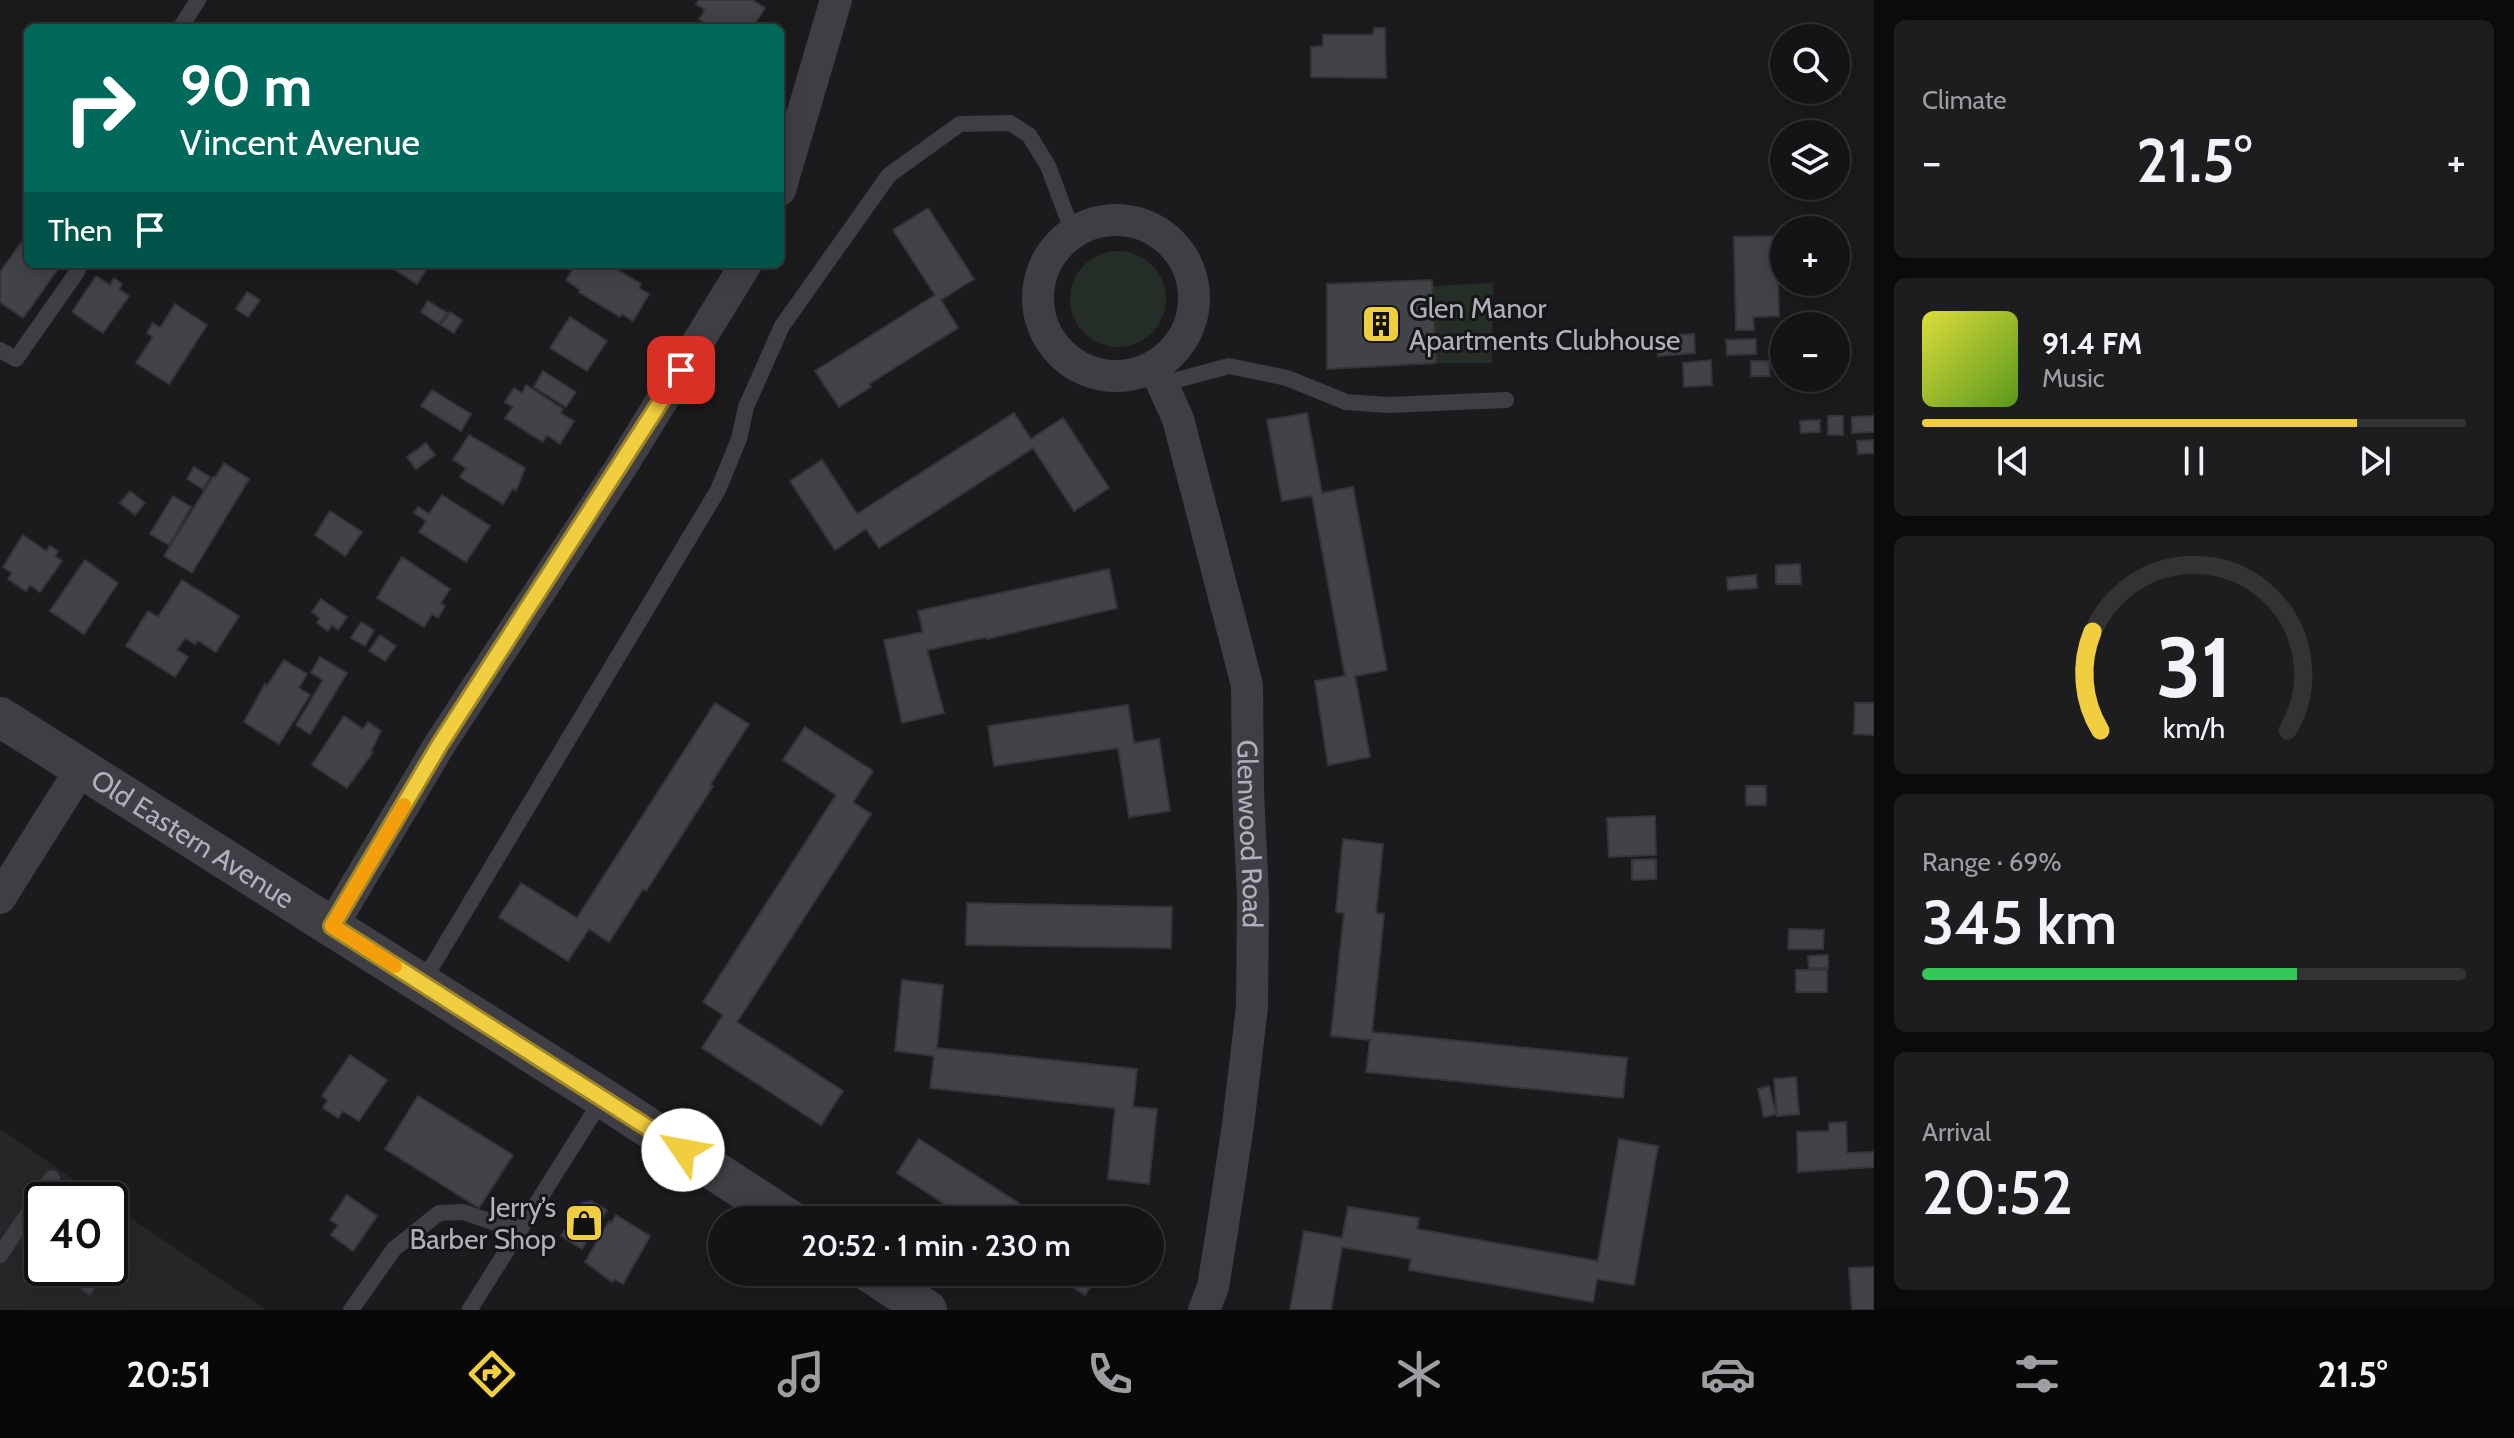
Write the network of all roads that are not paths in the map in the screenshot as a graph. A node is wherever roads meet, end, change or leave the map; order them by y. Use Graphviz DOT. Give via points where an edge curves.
graph roads {
  1 [pos="198,0"];
  2 [pos="836,0"];
  3 [pos="183,24"];
  4 [pos="784,176"];
  5 [pos="1073,233"];
  6 [pos="78,268"];
  7 [pos="744,268"];
  8 [pos="0,350"];
  9 [pos="1158,375"];
  10 [pos="1506,400"];
  11 [pos="0,717"];
  12 [pos="81,769"];
  13 [pos="0,898"];
  14 [pos="332,926"];
  15 [pos="422,983"];
  16 [pos="603,1098"];
  17 [pos="52,1178"];
  18 [pos="769,1206"];
  19 [pos="519,1231"];
  20 [pos="0,1255"];
  21 [pos="890,1286"];
  22 [pos="470,1309"];
  23 [pos="351,1310"];
  24 [pos="927,1310"];
  25 [pos="1204,1310"];
  1 -- 3 [label="lane"];
  2 -- 4 [label="street"];
  5 -- 9 [label="street" via="1054,251 1042,274 1038,300 1057,349 1078,366 1103,375"];
  5 -- 9 [label="street" via="1096,222 1145,225 1167,238 1183,257 1193,280 1194,305 1188,330"];
  5 -- 15 [label="lane" via="1048,166 1029,135 1010,123 960,124 889,175 782,326 746,407 718,490"];
  6 -- 8 [label="lane" via="16,359"];
  7 -- 14 [label="street" via="440,744"];
  9 -- 10 [label="lane" via="1229,366 1287,378 1346,402"];
  9 -- 25 [label="street, Glenwood Road" via="1178,419 1247,685 1252,1007 1222,1231"];
  11 -- 12 [label="street, Old Eastern Avenue"];
  12 -- 13 [label="street"];
  12 -- 14 [label="street, Old Eastern Avenue"];
  14 -- 15 [label="street, Old Eastern Avenue"];
  15 -- 16 [label="street, Old Eastern Avenue"];
  16 -- 18 [label="street, Old Eastern Avenue"];
  16 -- 19 [label="lane"];
  17 -- 20 [label="lane"];
  19 -- 22 [label="lane"];
  19 -- 23 [label="lane" via="463,1212 439,1213 394,1249"];
  21 -- 24 [label="street"];
}
